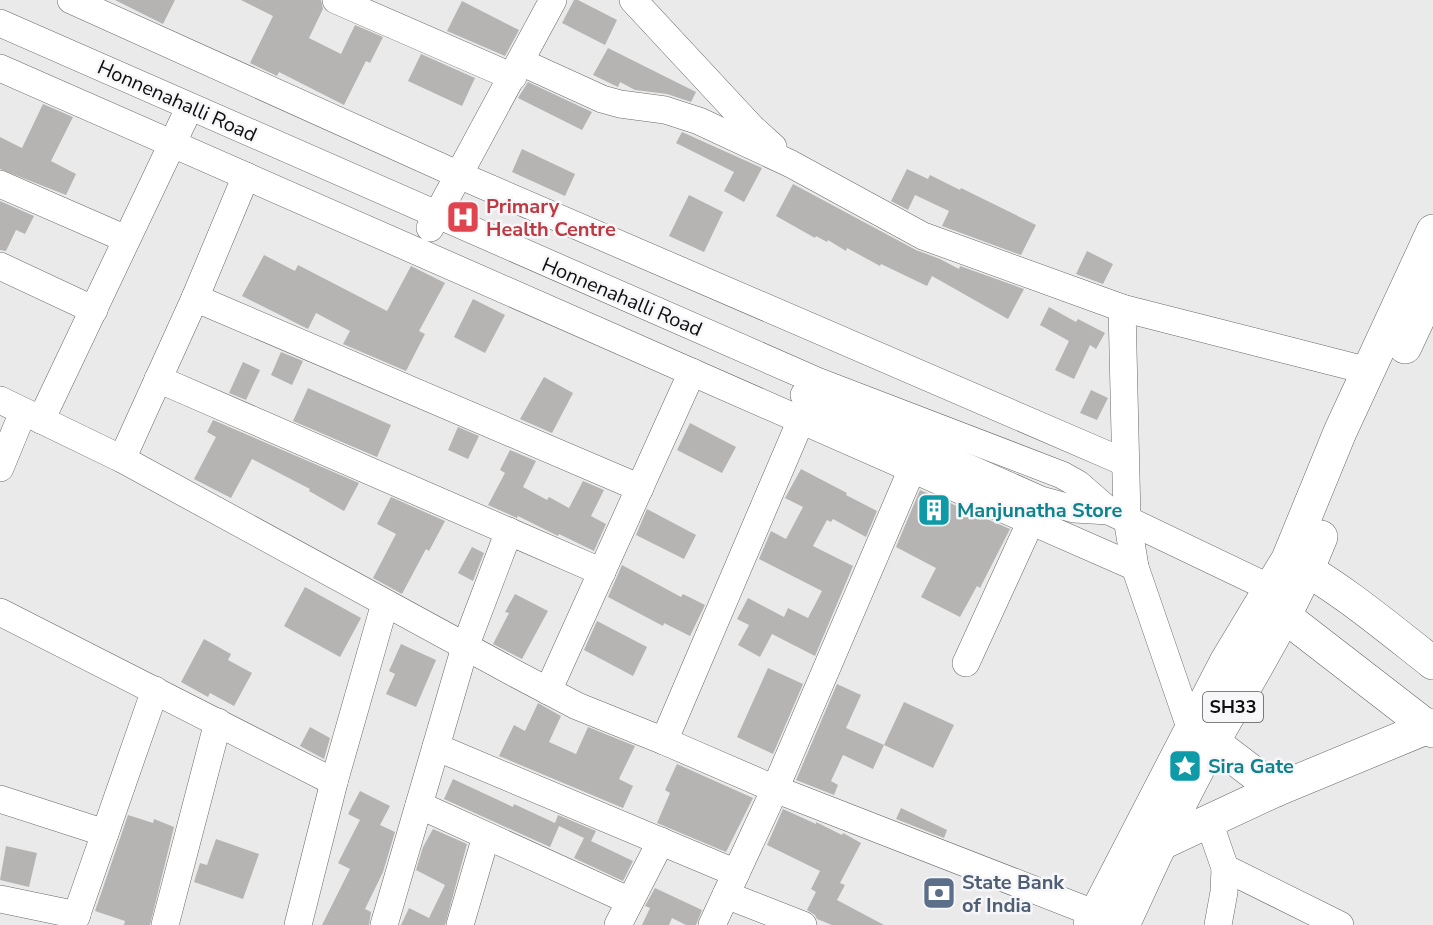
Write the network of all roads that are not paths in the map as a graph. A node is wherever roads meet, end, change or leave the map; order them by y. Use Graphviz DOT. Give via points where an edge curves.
graph roads {
  1 [pos="71,0"];
  2 [pos="336,0"];
  3 [pos="633,0"];
  4 [pos="550,1"];
  5 [pos="0,23"];
  6 [pos="0,39"];
  7 [pos="0,68"];
  8 [pos="517,69"];
  9 [pos="184,119"];
  10 [pos="171,143"];
  11 [pos="791,164"];
  12 [pos="459,175"];
  13 [pos="246,176"];
  14 [pos="0,184"];
  15 [pos="434,222"];
  16 [pos="1433,231"];
  17 [pos="126,239"];
  18 [pos="2,273"];
  19 [pos="1433,287"];
  20 [pos="195,298"];
  21 [pos="1122,308"];
  22 [pos="94,310"];
  23 [pos="1369,371"];
  24 [pos="692,372"];
  25 [pos="158,379"];
  26 [pos="21,411"];
  27 [pos="801,420"];
  28 [pos="122,459"];
  29 [pos="1124,462"];
  30 [pos="0,468"];
  31 [pos="912,469"];
  32 [pos="640,488"];
  33 [pos="1118,515"];
  34 [pos="1031,521"];
  35 [pos="509,531"];
  36 [pos="1298,564"];
  37 [pos="1135,567"];
  38 [pos="602,572"];
  39 [pos="1272,602"];
  40 [pos="385,603"];
  41 [pos="0,612"];
  42 [pos="465,646"];
  43 [pos="966,663"];
  44 [pos="1433,663"];
  45 [pos="155,690"];
  46 [pos="548,691"];
  47 [pos="218,722"];
  48 [pos="1431,728"];
  49 [pos="1202,736"];
  50 [pos="664,741"];
  51 [pos="436,747"];
  52 [pos="334,782"];
  53 [pos="775,789"];
  54 [pos="1275,790"];
  55 [pos="0,800"];
  56 [pos="419,805"];
  57 [pos="1209,822"];
  58 [pos="105,833"];
  59 [pos="486,836"];
  60 [pos="661,841"];
  61 [pos="1160,844"];
  62 [pos="1225,868"];
  63 [pos="731,884"];
  64 [pos="0,899"];
  65 [pos="630,901"];
  66 [pos="75,920"];
  67 [pos="1103,921"];
  68 [pos="165,925"];
  69 [pos="298,925"];
  70 [pos="384,925"];
  71 [pos="460,925"];
  72 [pos="618,925"];
  73 [pos="712,925"];
  74 [pos="803,925"];
  75 [pos="1218,925"];
  76 [pos="1340,925"];
  1 -- 12 [label="street"];
  2 -- 8 [label="street"];
  3 -- 11 [label="street" via="752,128"];
  4 -- 8 [label="street"];
  5 -- 15 [label="street, Honnenahalli Road"];
  6 -- 9 [label="street, Honnenahalli Road"];
  7 -- 10 [label="street"];
  8 -- 11 [label="street" via="602,99 665,110 699,121"];
  8 -- 12 [label="street"];
  9 -- 10 [label="street"];
  9 -- 15 [label="street, Honnenahalli Road"];
  10 -- 13 [label="street"];
  10 -- 17 [label="street"];
  11 -- 21 [label="street" via="923,236"];
  12 -- 15 [label="street"];
  12 -- 29 [label="street"];
  13 -- 20 [label="street"];
  13 -- 24 [label="street"];
  14 -- 17 [label="street"];
  15 -- 33 [label="street, Honnenahalli Road" via="817,381 1062,475"];
  16 -- 23 [label="main road"];
  17 -- 22 [label="street"];
  18 -- 22 [label="street"];
  19 -- 36 [label="main road"];
  20 -- 25 [label="street"];
  20 -- 32 [label="street"];
  21 -- 23 [label="street"];
  21 -- 29 [label="street"];
  22 -- 26 [label="street"];
  23 -- 36 [label="main road" via="1340,432"];
  24 -- 27 [label="street"];
  24 -- 32 [label="street"];
  25 -- 28 [label="street"];
  25 -- 35 [label="street"];
  26 -- 28 [label="street"];
  26 -- 30 [label="street"];
  27 -- 31 [label="street"];
  27 -- 50 [label="street"];
  28 -- 40 [label="street"];
  29 -- 33 [label="street"];
  31 -- 34 [label="street"];
  31 -- 53 [label="street"];
  32 -- 38 [label="street"];
  33 -- 37 [label="street"];
  33 -- 39 [label="street, Honnenahalli Road"];
  34 -- 37 [label="street"];
  34 -- 43 [label="street"];
  35 -- 38 [label="street"];
  35 -- 42 [label="street"];
  36 -- 39 [label="main road, SH33"];
  36 -- 44 [label="main road"];
  37 -- 49 [label="street"];
  38 -- 46 [label="street"];
  39 -- 48 [label="main road"];
  39 -- 49 [label="main road, SH33"];
  40 -- 42 [label="street"];
  40 -- 52 [label="street"];
  41 -- 45 [label="street"];
  42 -- 46 [label="street"];
  42 -- 51 [label="street"];
  45 -- 47 [label="street"];
  45 -- 58 [label="street"];
  46 -- 50 [label="street"];
  47 -- 52 [label="street"];
  47 -- 68 [label="street"];
  48 -- 54 [label="main road"];
  49 -- 54 [label="main road"];
  49 -- 61 [label="main road, SH33"];
  49 -- 67 [label="main road, SH33"];
  50 -- 53 [label="street"];
  51 -- 56 [label="street"];
  51 -- 60 [label="street"];
  52 -- 69 [label="street"];
  53 -- 63 [label="street"];
  53 -- 67 [label="street"];
  54 -- 57 [label="main road"];
  55 -- 58 [label="street"];
  56 -- 59 [label="street"];
  56 -- 70 [label="street"];
  57 -- 61 [label="main road"];
  57 -- 62 [label="street"];
  58 -- 66 [label="street"];
  59 -- 65 [label="street"];
  59 -- 71 [label="street"];
  60 -- 63 [label="street"];
  60 -- 65 [label="street"];
  61 -- 67 [label="main road, SH33"];
  62 -- 75 [label="street"];
  62 -- 76 [label="street"];
  63 -- 73 [label="street"];
  63 -- 74 [label="street"];
  64 -- 66 [label="street"];
  65 -- 72 [label="street"];
}
